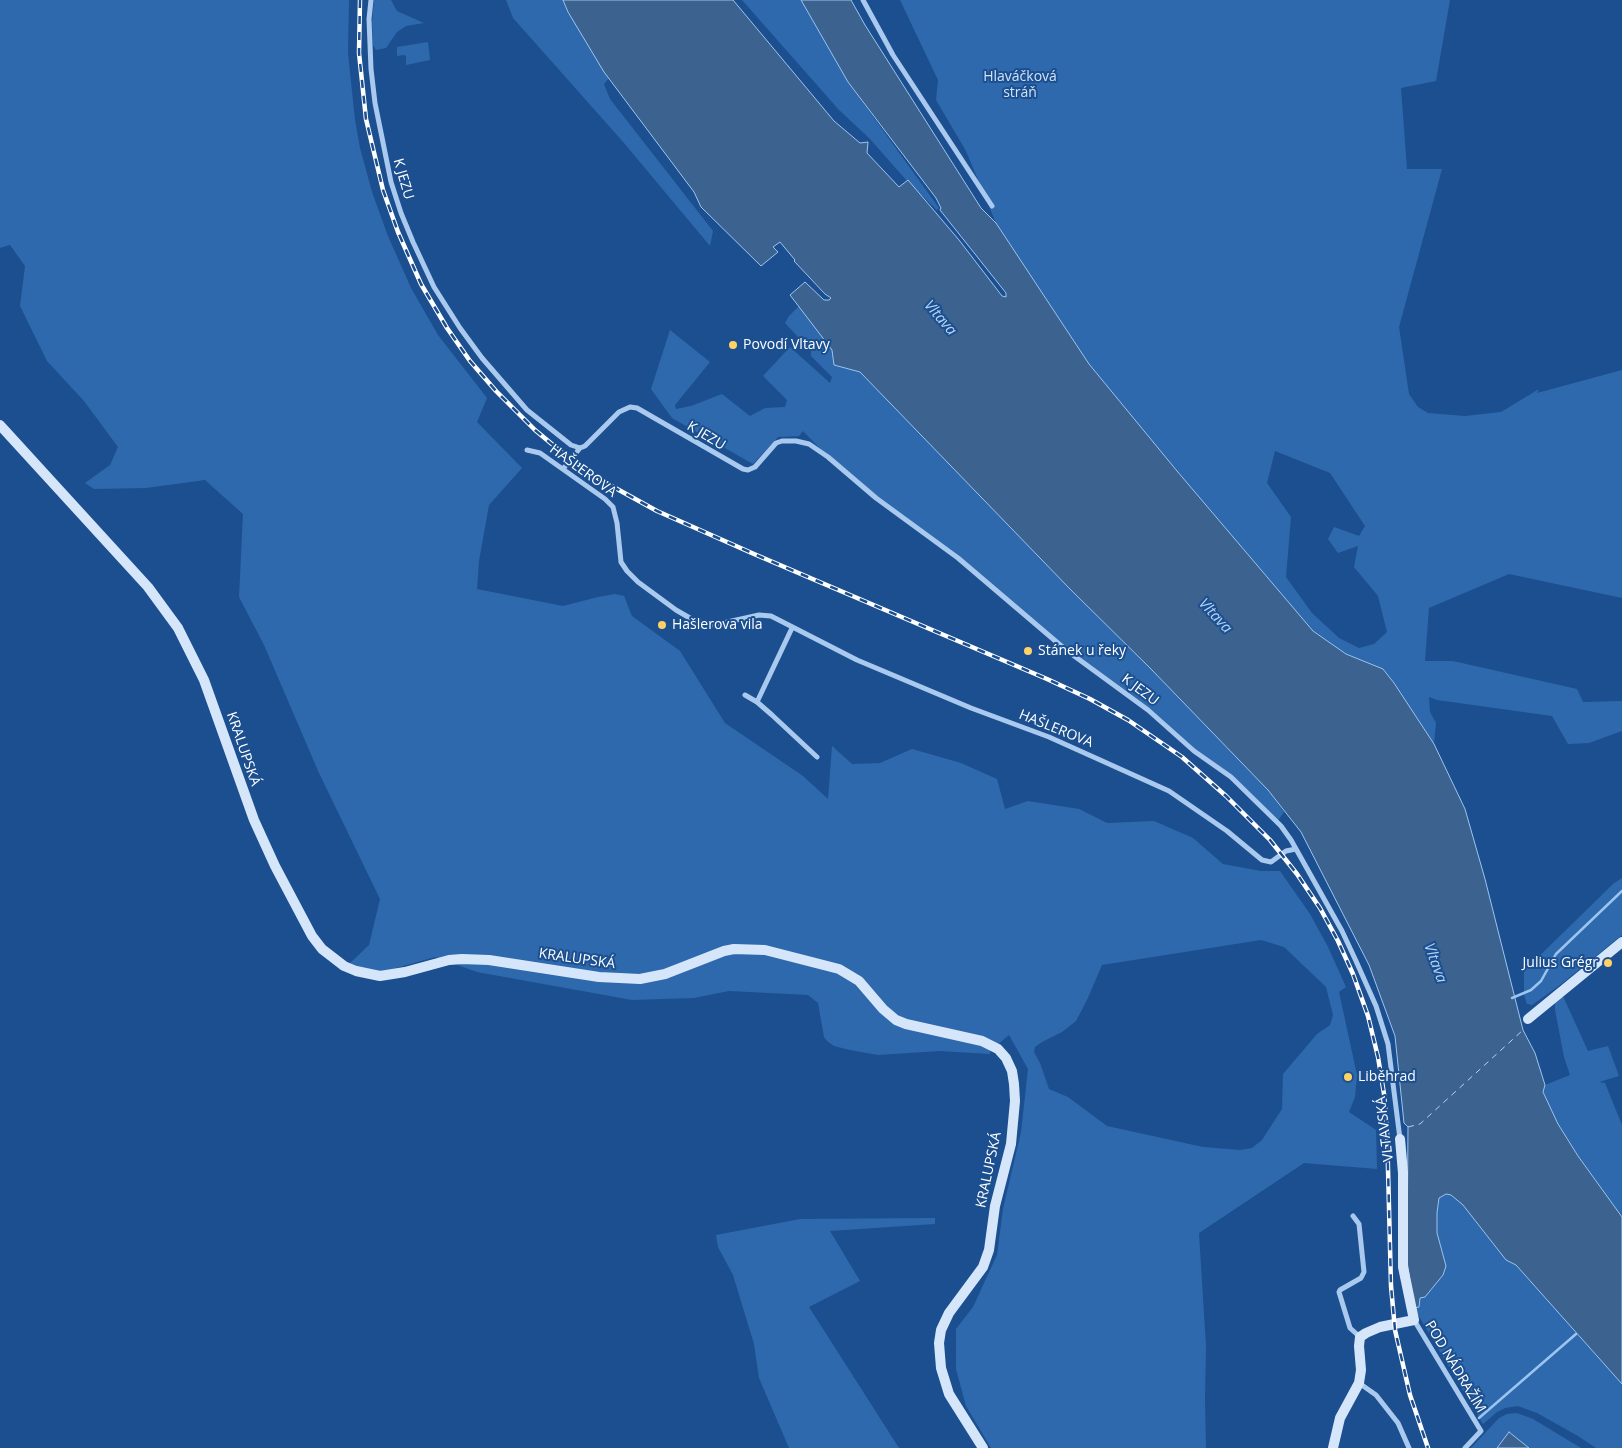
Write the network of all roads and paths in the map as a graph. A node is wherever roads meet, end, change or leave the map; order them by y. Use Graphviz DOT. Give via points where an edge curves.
graph roads {
  1 [pos="371,0"];
  2 [pos="863,0"];
  3 [pos="992,206"];
  4 [pos="0,426"];
  5 [pos="580,448"];
  6 [pos="527,450"];
  7 [pos="563,469"];
  8 [pos="792,628"];
  9 [pos="745,695"];
  10 [pos="757,702"];
  11 [pos="817,757"];
  12 [pos="1231,777"];
  13 [pos="1296,849"];
  14 [pos="1622,942"];
  15 [pos="1528,1019"];
  16 [pos="1400,1139"];
  17 [pos="1353,1216"];
  18 [pos="1414,1320"];
  19 [pos="1360,1337"];
  20 [pos="1359,1383"];
  21 [pos="983,1448"];
  22 [pos="1333,1448"];
  23 [pos="1409,1448"];
  24 [pos="1465,1448"];
  1 -- 5 [label="street, K JEZU" via="371,69 380,135 391,182 413,242 434,287 482,358 527,410 571,445"];
  2 -- 3 [label="street" via="893,55"];
  4 -- 21 [label="street, KRALUPSKÁ" via="148,587 178,628 204,680 254,820 274,866 312,936 322,949 344,966 380,976 449,960 489,960 599,977 640,979 666,974 724,951 766,950 839,969 859,982 896,1020 982,1041 998,1049 1012,1071 1014,1084 1011,1144 983,1267 953,1306 943,1325 939,1343 949,1394"];
  5 -- 7 [label="street"];
  5 -- 12 [label="street, K JEZU" via="630,407 637,408 743,470 755,467 776,443 809,444 958,558 1066,650"];
  6 -- 7 [label="street, HAŠLEROVA" via="540,453"];
  7 -- 8 [label="street, HAŠLEROVA" via="613,506 621,562 638,582 676,610 695,621 714,626 759,615 771,616"];
  8 -- 10 [label="street"];
  8 -- 13 [label="street, HAŠLEROVA" via="857,660 1049,737 1169,791 1228,831 1262,860 1271,862 1286,851"];
  9 -- 10 [label="street"];
  10 -- 11 [label="street"];
  12 -- 13 [label="street, VLTAVSKÁ" via="1281,826"];
  13 -- 16 [label="street, VLTAVSKÁ" via="1342,931 1376,1006 1388,1044"];
  14 -- 15 [label="street"];
  16 -- 18 [label="street, VLTAVSKÁ" via="1403,1267"];
  17 -- 19 [label="street" via="1359,1224 1364,1272 1361,1278 1339,1292 1350,1328"];
  18 -- 19 [label="street" via="1380,1327"];
  18 -- 24 [label="street, POD NÁDRAŽÍM" via="1481,1431"];
  19 -- 20 [label="street"];
  20 -- 22 [label="street" via="1340,1418"];
  20 -- 23 [label="street" via="1376,1394 1398,1423"];
}
